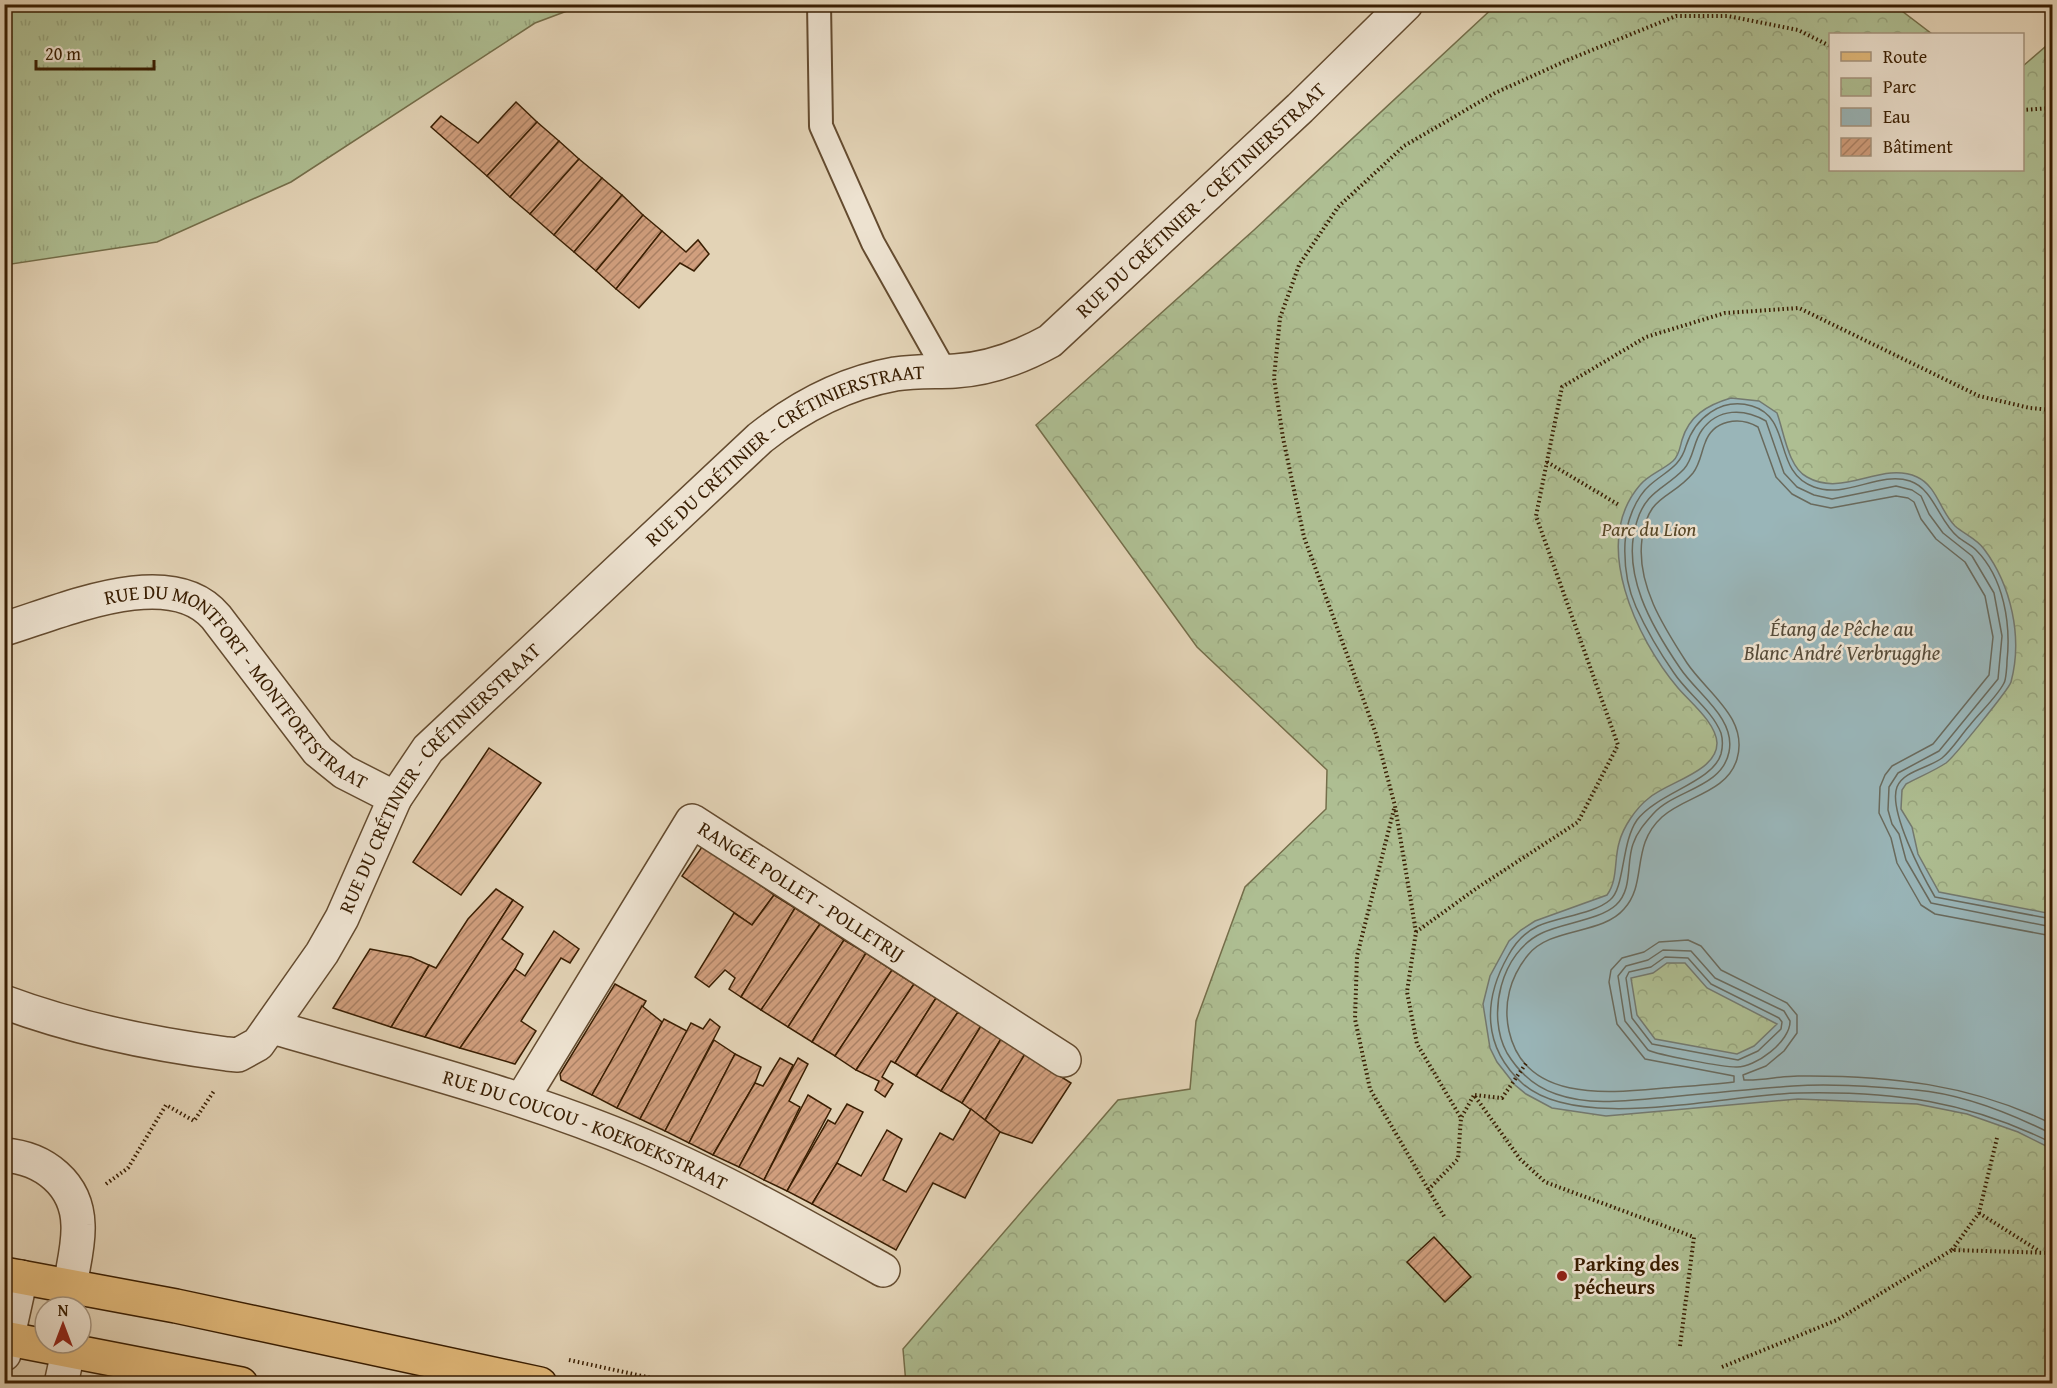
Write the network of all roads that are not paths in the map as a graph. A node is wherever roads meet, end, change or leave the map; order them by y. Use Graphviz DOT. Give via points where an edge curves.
graph roads {
  1 [pos="819,4"];
  2 [pos="1406,4"];
  3 [pos="945,371"];
  4 [pos="4,629"];
  5 [pos="395,798"];
  6 [pos="4,1002"];
  7 [pos="272,1027"];
  8 [pos="1064,1060"];
  9 [pos="522,1099"];
  10 [pos="4,1155"];
  11 [pos="883,1270"];
  12 [pos="13,1275"];
  13 [pos="76,1294"];
  14 [pos="5,1344"];
  15 [pos="33,1345"];
  16 [pos="93,1352"];
  17 [pos="67,1355"];
  18 [pos="61,1383"];
  19 [pos="241,1383"];
  20 [pos="540,1383"];
  1 -- 3 [label="lane" via="820,126 873,243"];
  2 -- 3 [label="street, RUE DU CRÉTINIER - CRÉTINIERSTRAAT" via="1050,341 1015,358"];
  3 -- 5 [label="street, RUE DU CRÉTINIER - CRÉTINIERSTRAAT" via="898,374 860,382 804,407 774,427 441,735"];
  4 -- 5 [label="street, RUE DU MONTFORT - MONTFORTSTRAAT" via="102,600 146,592 175,592 199,600 318,751 344,772"];
  5 -- 7 [label="street, RUE DU CRÉTINIER - CRÉTINIERSTRAAT" via="342,918"];
  6 -- 7 [label="street, RUE DU CRÉTINIER - CRÉTINIERSTRAAT" via="105,1034 238,1055 258,1044"];
  7 -- 9 [label="street, RUE DU COUCOU - KOEKOEKSTRAAT"];
  8 -- 9 [label="street, RANGÉE POLLET - POLLETRIJ" via="692,821"];
  9 -- 11 [label="street, RUE DU COUCOU - KOEKOEKSTRAAT" via="664,1155 797,1221"];
  10 -- 13 [label="street" via="43,1166 71,1194 78,1233"];
  12 -- 13 [label="main road"];
  12 -- 14 [label="street"];
  13 -- 20 [label="main road"];
  14 -- 15 [label="main road"];
  16 -- 19 [label="main road"];
  17 -- 18 [label="street"];
}
